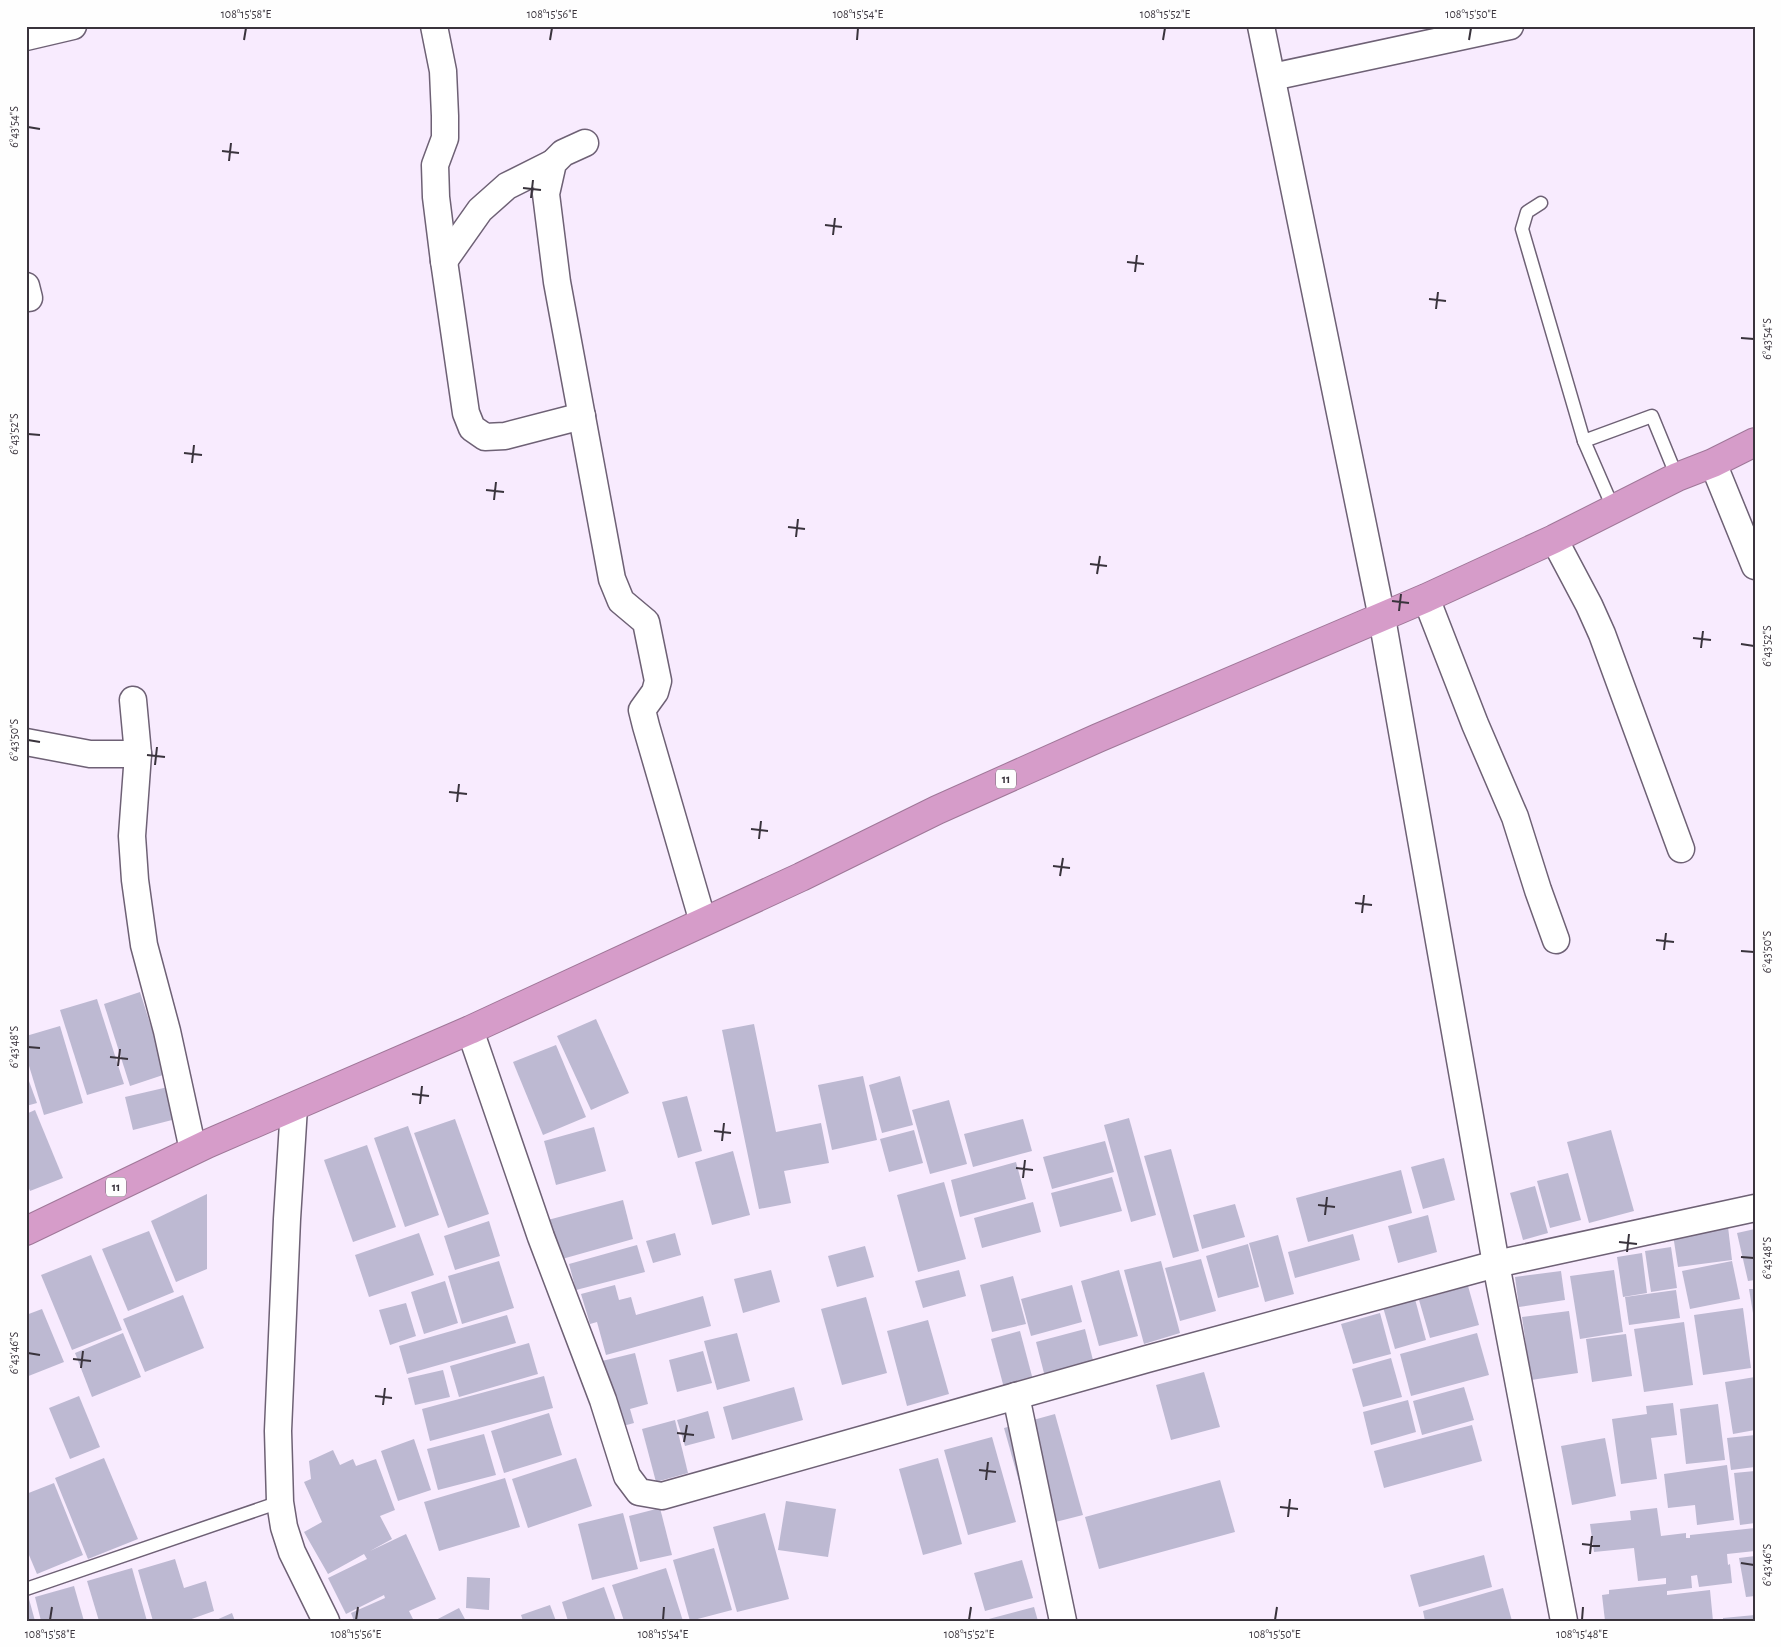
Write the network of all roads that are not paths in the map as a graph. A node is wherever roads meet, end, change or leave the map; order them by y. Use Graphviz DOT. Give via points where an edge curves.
graph roads {
  1 [pos="73,26"];
  2 [pos="434,26"];
  3 [pos="1261,26"];
  4 [pos="1510,26"];
  5 [pos="26,37"];
  6 [pos="1272,77"];
  7 [pos="585,143"];
  8 [pos="553,163"];
  9 [pos="1541,203"];
  10 [pos="444,261"];
  11 [pos="582,416"];
  12 [pos="1584,441"];
  13 [pos="1755,442"];
  14 [pos="1713,462"];
  15 [pos="1676,477"];
  16 [pos="1614,510"];
  17 [pos="1554,539"];
  18 [pos="1755,566"];
  19 [pos="1426,598"];
  20 [pos="1382,618"];
  21 [pos="133,700"];
  22 [pos="26,742"];
  23 [pos="138,754"];
  24 [pos="1681,849"];
  25 [pos="703,922"];
  26 [pos="1556,940"];
  27 [pos="470,1030"];
  28 [pos="294,1107"];
  29 [pos="200,1147"];
  30 [pos="1754,1216"];
  31 [pos="26,1231"];
  32 [pos="1496,1264"];
  33 [pos="1016,1396"];
  34 [pos="280,1502"];
  35 [pos="26,1588"];
  36 [pos="326,1621"];
  37 [pos="1063,1621"];
  38 [pos="1564,1621"];
  1 -- 5 [label="street"];
  2 -- 10 [label="street" via="443,70 445,116 445,138 436,165 436,197"];
  3 -- 6 [label="street"];
  4 -- 6 [label="street"];
  6 -- 20 [label="street"];
  7 -- 8 [label="street" via="563,152"];
  8 -- 10 [label="street" via="507,186 480,210"];
  8 -- 11 [label="street" via="546,194 548,221"];
  9 -- 12 [label="lane" via="1527,212 1522,229"];
  10 -- 11 [label="street" via="466,413 472,428 485,438 505,436"];
  11 -- 25 [label="street" via="612,580 621,601 646,622 658,681 655,692 642,710"];
  12 -- 15 [label="lane" via="1652,416"];
  12 -- 16 [label="lane"];
  13 -- 14 [label="highway, 11"];
  14 -- 15 [label="highway, 11"];
  14 -- 18 [label="street"];
  15 -- 16 [label="highway, 11"];
  16 -- 17 [label="highway, 11"];
  17 -- 19 [label="highway, 11"];
  17 -- 24 [label="street" via="1602,634"];
  19 -- 20 [label="highway, 11"];
  19 -- 26 [label="street" via="1515,817"];
  20 -- 25 [label="highway, 11" via="946,806"];
  20 -- 32 [label="street"];
  21 -- 23 [label="street"];
  22 -- 23 [label="street" via="90,754"];
  23 -- 29 [label="street" via="132,836 144,945"];
  25 -- 27 [label="highway, 11"];
  27 -- 28 [label="highway, 11"];
  27 -- 33 [label="street" via="541,1237 603,1400 627,1476 639,1492 662,1496"];
  28 -- 29 [label="highway, 11"];
  28 -- 34 [label="street" via="278,1431"];
  29 -- 31 [label="highway, 11"];
  30 -- 32 [label="street"];
  32 -- 33 [label="street"];
  32 -- 38 [label="street"];
  33 -- 37 [label="street"];
  34 -- 35 [label="lane"];
  34 -- 36 [label="street" via="292,1552"];
}
